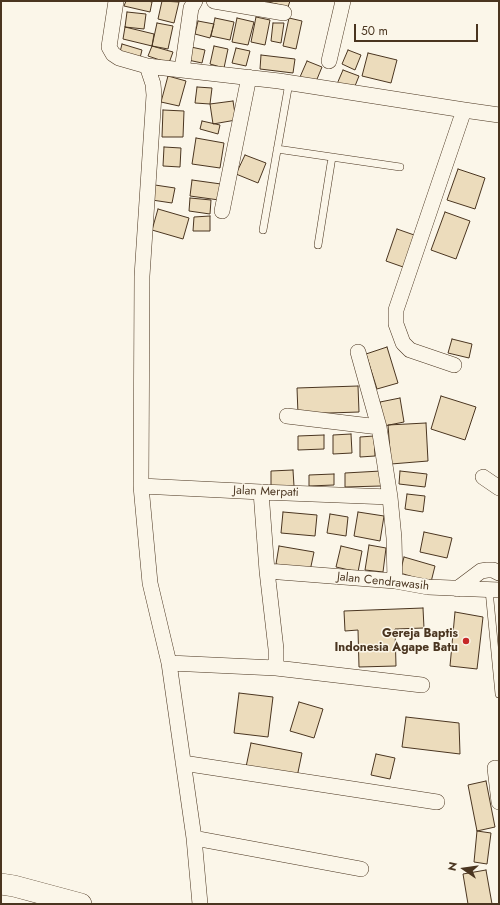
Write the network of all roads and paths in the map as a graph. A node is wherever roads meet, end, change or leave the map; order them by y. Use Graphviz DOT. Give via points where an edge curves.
graph roads {
  1 [pos="116,1"];
  2 [pos="195,1"];
  3 [pos="214,1"];
  4 [pos="343,1"];
  5 [pos="284,13"];
  6 [pos="329,61"];
  7 [pos="147,66"];
  8 [pos="182,70"];
  9 [pos="249,77"];
  10 [pos="289,83"];
  11 [pos="464,110"];
  12 [pos="499,114"];
  13 [pos="277,149"];
  14 [pos="332,157"];
  15 [pos="400,167"];
  16 [pos="222,211"];
  17 [pos="264,230"];
  18 [pos="318,245"];
  19 [pos="358,352"];
  20 [pos="454,365"];
  21 [pos="286,416"];
  22 [pos="379,428"];
  23 [pos="483,477"];
  24 [pos="141,486"];
  25 [pos="499,488"];
  26 [pos="261,492"];
  27 [pos="390,497"];
  28 [pos="267,571"];
  29 [pos="499,574"];
  30 [pos="395,581"];
  31 [pos="457,589"];
  32 [pos="494,590"];
  33 [pos="169,663"];
  34 [pos="276,668"];
  35 [pos="422,685"];
  36 [pos="499,694"];
  37 [pos="183,763"];
  38 [pos="495,768"];
  39 [pos="437,802"];
  40 [pos="499,802"];
  41 [pos="194,838"];
  42 [pos="361,869"];
  43 [pos="1,884"];
  44 [pos="81,904"];
  45 [pos="200,904"];
  1 -- 7 [label="street" via="110,47 112,54"];
  2 -- 8 [label="street" via="191,8"];
  3 -- 5 [label="street"];
  4 -- 6 [label="street"];
  7 -- 8 [label="street"];
  7 -- 24 [label="street" via="154,95 142,276"];
  8 -- 9 [label="street"];
  9 -- 10 [label="street"];
  9 -- 16 [label="street"];
  10 -- 11 [label="street"];
  10 -- 13 [label="lane"];
  11 -- 12 [label="street"];
  11 -- 20 [label="street" via="396,310 396,324 403,342 410,350"];
  13 -- 14 [label="lane"];
  13 -- 17 [label="lane"];
  14 -- 15 [label="lane"];
  14 -- 18 [label="lane"];
  19 -- 22 [label="street"];
  21 -- 22 [label="street"];
  22 -- 27 [label="street"];
  23 -- 25 [label="street"];
  24 -- 26 [label="street, Jalan Merpati"];
  24 -- 33 [label="street" via="150,583"];
  26 -- 27 [label="street, Jalan Merpati"];
  26 -- 28 [label="street"];
  27 -- 30 [label="street"];
  28 -- 30 [label="street, Jalan Cendrawasih"];
  28 -- 34 [label="street"];
  29 -- 31 [label="street" via="493,570 481,571"];
  30 -- 31 [label="street, Jalan Cendrawasih"];
  31 -- 32 [label="street, Jalan Cendrawasih"];
  32 -- 36 [label="lane"];
  33 -- 34 [label="street"];
  33 -- 37 [label="street"];
  34 -- 35 [label="street"];
  37 -- 39 [label="street"];
  37 -- 41 [label="street"];
  38 -- 40 [label="street"];
  41 -- 42 [label="street"];
  41 -- 45 [label="street"];
  43 -- 44 [label="main road"];
}
